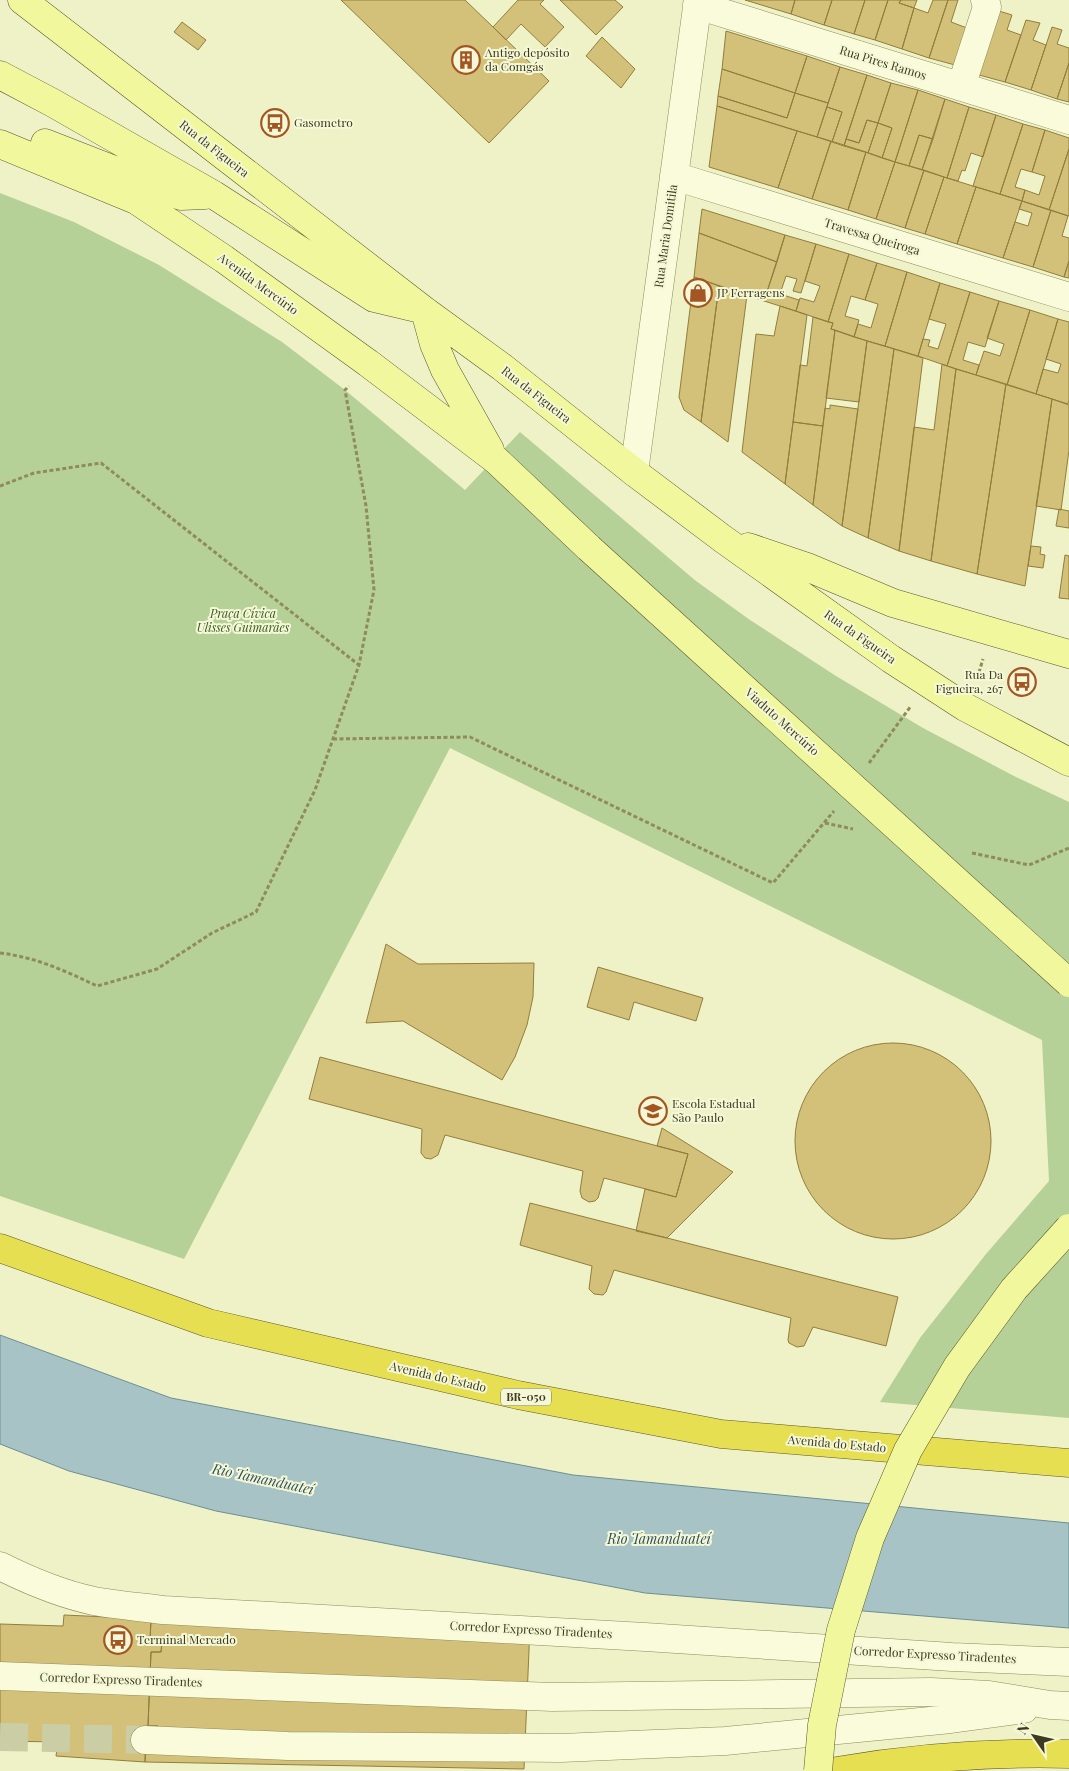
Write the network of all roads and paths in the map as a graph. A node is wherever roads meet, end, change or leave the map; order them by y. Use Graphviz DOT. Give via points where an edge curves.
graph roads {
  1 [pos="22,0"];
  2 [pos="985,0"];
  3 [pos="697,3"];
  4 [pos="0,75"];
  5 [pos="961,87"];
  6 [pos="1069,120"];
  7 [pos="1,145"];
  8 [pos="674,176"];
  9 [pos="214,195"];
  10 [pos="1069,297"];
  11 [pos="425,310"];
  12 [pos="368,363"];
  13 [pos="496,460"];
  14 [pos="634,472"];
  15 [pos="0,486"];
  16 [pos="723,539"];
  17 [pos="992,633"];
  18 [pos="1069,654"];
  19 [pos="359,665"];
  20 [pos="928,683"];
  21 [pos="969,709"];
  22 [pos="333,739"];
  23 [pos="1069,762"];
  24 [pos="865,769"];
  25 [pos="837,808"];
  26 [pos="0,954"];
  27 [pos="1069,983"];
  28 [pos="1069,1228"];
  29 [pos="0,1248"];
  30 [pos="1069,1463"];
  31 [pos="0,1566"];
  32 [pos="1069,1662"];
  33 [pos="0,1676"];
  34 [pos="1059,1706"];
  35 [pos="146,1740"];
  36 [pos="1069,1754"];
  37 [pos="818,1771"];
  38 [pos="836,1771"];
  1 -- 11 [label="main road, Rua da Figueira"];
  2 -- 5 [label="street" via="987,7"];
  3 -- 5 [label="street, Rua Pires Ramos"];
  3 -- 8 [label="street, Rua Maria Domitila"];
  4 -- 9 [label="main road"];
  5 -- 6 [label="street, Rua Pires Ramos"];
  7 -- 9 [label="main road" via="46,143 181,196"];
  7 -- 12 [label="main road, Avenida Mercúrio" via="136,200"];
  8 -- 10 [label="street, Travessa Queiroga"];
  8 -- 14 [label="street, Rua Maria Domitila"];
  9 -- 11 [label="main road" via="374,298"];
  11 -- 13 [label="main road" via="445,370"];
  11 -- 14 [label="main road, Rua da Figueira"];
  12 -- 13 [label="main road, Avenida Mercúrio"];
  12 -- 19 [label="path" via="345,390 366,506 374,590"];
  13 -- 27 [label="main road, Viaduto Mercúrio, bridge"];
  14 -- 16 [label="main road, Rua da Figueira"];
  15 -- 19 [label="path" via="34,473 101,462"];
  16 -- 17 [label="main road" via="807,567 893,603"];
  16 -- 20 [label="main road, Rua da Figueira"];
  17 -- 18 [label="main road"];
  17 -- 21 [label="path"];
  19 -- 22 [label="path"];
  20 -- 21 [label="main road, Rua da Figueira"];
  20 -- 24 [label="path"];
  21 -- 23 [label="main road, Rua da Figueira"];
  22 -- 25 [label="path" via="470,737 773,883"];
  22 -- 26 [label="path" via="315,790 256,912 212,933 157,969 97,986 60,968 20,955"];
  28 -- 37 [label="main road, bridge" via="1014,1289 957,1367 908,1450 870,1538 841,1630 822,1725"];
  29 -- 30 [label="highway, Avenida do Estado / BR-050" via="208,1323 518,1395 721,1434"];
  31 -- 32 [label="street, Corredor Expresso Tiradentes" via="27,1580 94,1601 163,1610"];
  33 -- 34 [label="street, Corredor Expresso Tiradentes" via="552,1697 931,1692 988,1695"];
  34 -- 35 [label="street, Corredor Expresso Tiradentes" via="725,1741 561,1748 288,1746"];
  36 -- 38 [label="highway" via="964,1756"];
}
